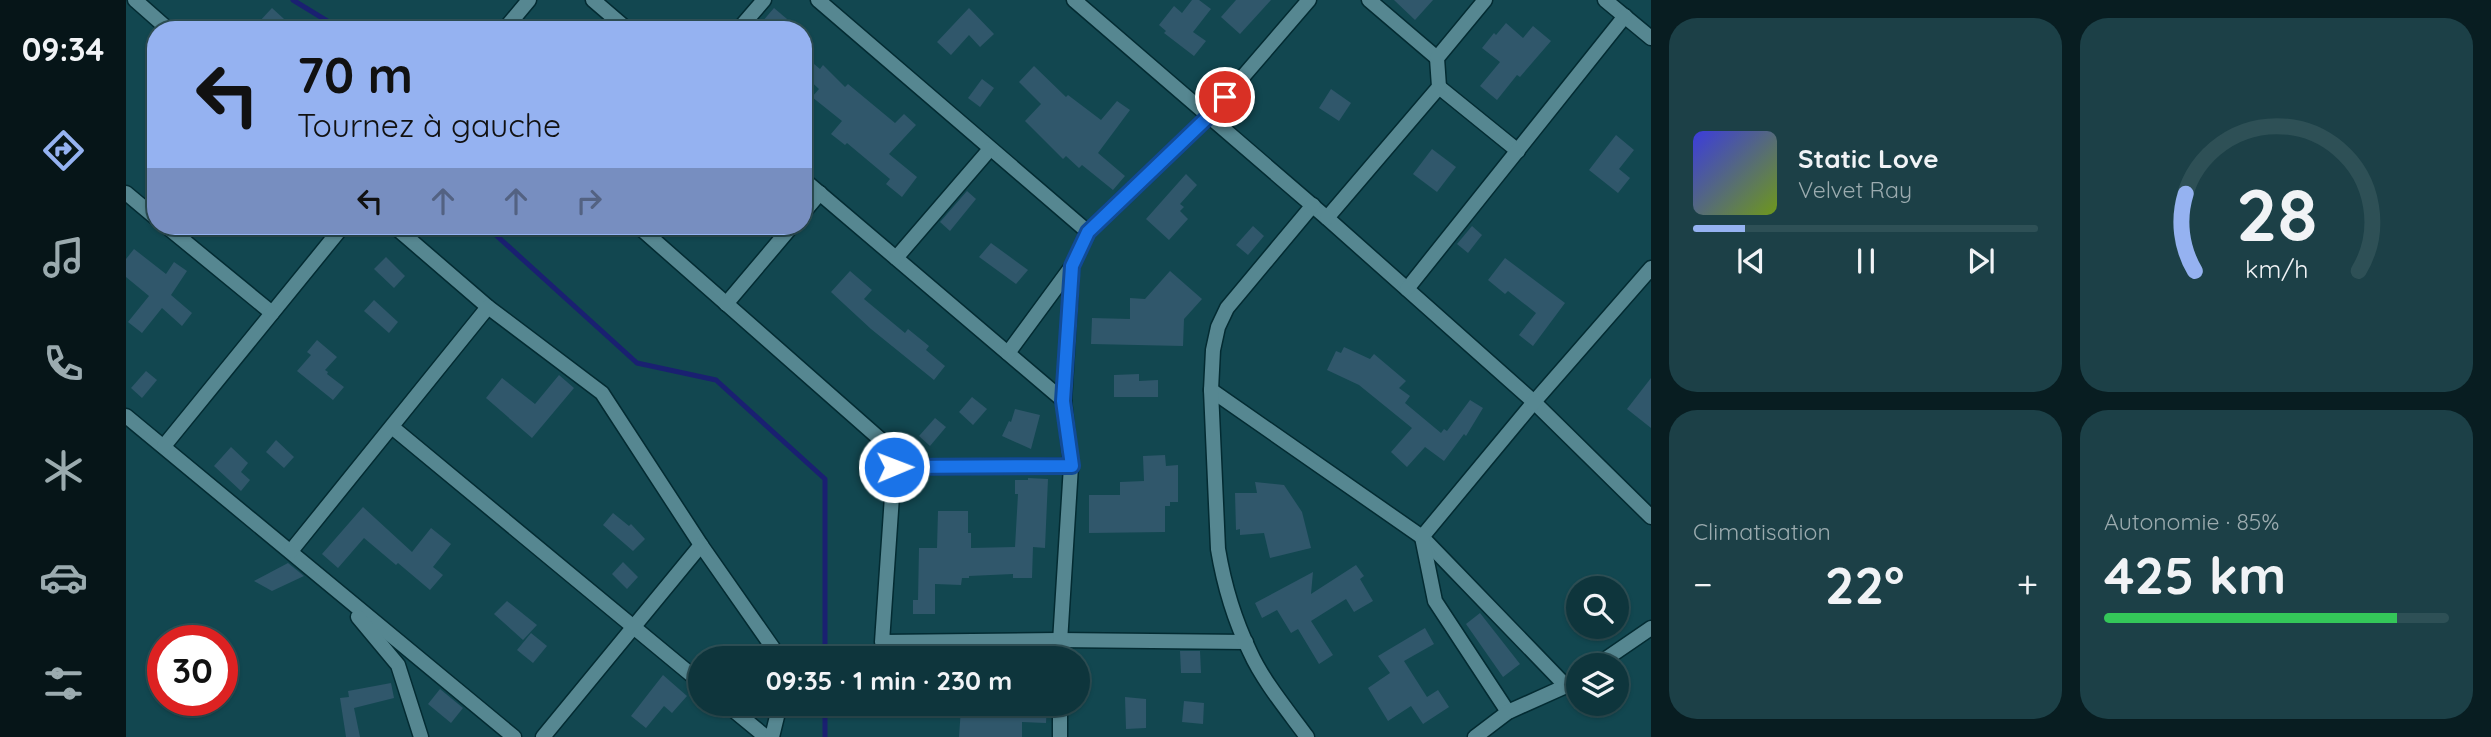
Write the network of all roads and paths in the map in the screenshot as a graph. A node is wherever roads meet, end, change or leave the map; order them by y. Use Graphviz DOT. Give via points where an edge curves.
graph roads {
  1 [pos="135,0"];
  2 [pos="529,0"];
  3 [pos="593,0"];
  4 [pos="764,0"];
  5 [pos="818,0"];
  6 [pos="1074,0"];
  7 [pos="1369,0"];
  8 [pos="1485,0"];
  9 [pos="1605,0"];
  10 [pos="1303,2"];
  11 [pos="1625,16"];
  12 [pos="159,21"];
  13 [pos="512,21"];
  14 [pos="618,21"];
  15 [pos="746,21"];
  16 [pos="1649,32"];
  17 [pos="1437,58"];
  18 [pos="1439,87"];
  19 [pos="1209,116"];
  20 [pos="990,149"];
  21 [pos="1518,151"];
  22 [pos="812,186"];
  23 [pos="126,193"];
  24 [pos="820,193"];
  25 [pos="812,202"];
  26 [pos="1312,205"];
  27 [pos="147,210"];
  28 [pos="1327,218"];
  29 [pos="1088,232"];
  30 [pos="177,235"];
  31 [pos="335,235"];
  32 [pos="404,235"];
  33 [pos="648,235"];
  34 [pos="784,235"];
  35 [pos="896,258"];
  36 [pos="1072,266"];
  37 [pos="1651,268"];
  38 [pos="1408,289"];
  39 [pos="726,303"];
  40 [pos="488,307"];
  41 [pos="272,313"];
  42 [pos="1008,353"];
  43 [pos="1211,390"];
  44 [pos="1063,401"];
  45 [pos="1534,402"];
  46 [pos="126,416"];
  47 [pos="392,427"];
  48 [pos="164,446"];
  49 [pos="1072,466"];
  50 [pos="894,467"];
  51 [pos="1651,515"];
  52 [pos="1422,537"];
  53 [pos="701,545"];
  54 [pos="291,551"];
  55 [pos="322,577"];
  56 [pos="634,628"];
  57 [pos="1651,628"];
  58 [pos="1058,640"];
  59 [pos="1246,642"];
  60 [pos="772,646"];
  61 [pos="1058,646"];
  62 [pos="1615,653"];
  63 [pos="688,672"];
  64 [pos="1566,686"];
  65 [pos="1508,712"];
  66 [pos="741,716"];
  67 [pos="777,716"];
  68 [pos="1060,716"];
  69 [pos="421,737"];
  70 [pos="514,737"];
  71 [pos="543,737"];
  72 [pos="766,737"];
  73 [pos="772,737"];
  74 [pos="1060,737"];
  75 [pos="1307,737"];
  76 [pos="1475,737"];
  1 -- 12 [label="street"];
  2 -- 13 [label="street"];
  3 -- 14 [label="street"];
  4 -- 15 [label="street"];
  5 -- 20 [label="street"];
  6 -- 19 [label="street"];
  7 -- 17 [label="street"];
  8 -- 17 [label="street"];
  9 -- 11 [label="street"];
  10 -- 19 [label="street"];
  11 -- 16 [label="street"];
  11 -- 21 [label="street"];
  17 -- 18 [label="street"];
  18 -- 21 [label="street"];
  18 -- 28 [label="street"];
  19 -- 26 [label="street"];
  19 -- 29 [label="street"];
  20 -- 29 [label="street"];
  20 -- 35 [label="street"];
  21 -- 38 [label="street"];
  22 -- 24 [label="street"];
  23 -- 27 [label="street"];
  24 -- 25 [label="street"];
  24 -- 35 [label="street"];
  26 -- 28 [label="street"];
  26 -- 43 [label="street" via="1227,308 1213,350"];
  28 -- 38 [label="street"];
  29 -- 36 [label="street"];
  30 -- 41 [label="street"];
  31 -- 41 [label="street"];
  32 -- 40 [label="street"];
  33 -- 39 [label="street"];
  34 -- 39 [label="street"];
  35 -- 42 [label="street"];
  36 -- 42 [label="street"];
  36 -- 44 [label="street"];
  37 -- 45 [label="street"];
  38 -- 45 [label="street"];
  39 -- 50 [label="street" via="889,447"];
  40 -- 47 [label="street"];
  40 -- 53 [label="street" via="602,393"];
  41 -- 48 [label="street"];
  42 -- 44 [label="street"];
  43 -- 52 [label="street"];
  43 -- 59 [label="street" via="1222,575"];
  44 -- 49 [label="street"];
  45 -- 51 [label="street"];
  45 -- 52 [label="street"];
  46 -- 48 [label="street"];
  47 -- 54 [label="street"];
  47 -- 56 [label="street"];
  48 -- 54 [label="street"];
  49 -- 50 [label="street"];
  49 -- 58 [label="street"];
  50 -- 58 [label="street" via="882,642"];
  52 -- 64 [label="street"];
  52 -- 65 [label="street" via="1435,601"];
  53 -- 56 [label="street"];
  53 -- 60 [label="street"];
  54 -- 55 [label="street"];
  55 -- 69 [label="street" via="398,664"];
  55 -- 70 [label="street"];
  56 -- 63 [label="street"];
  56 -- 71 [label="street"];
  57 -- 62 [label="street"];
  58 -- 59 [label="street"];
  58 -- 61 [label="street"];
  59 -- 75 [label="street"];
  64 -- 65 [label="street"];
  65 -- 76 [label="street"];
  66 -- 72 [label="street"];
  67 -- 73 [label="street"];
  68 -- 74 [label="street"];
}
